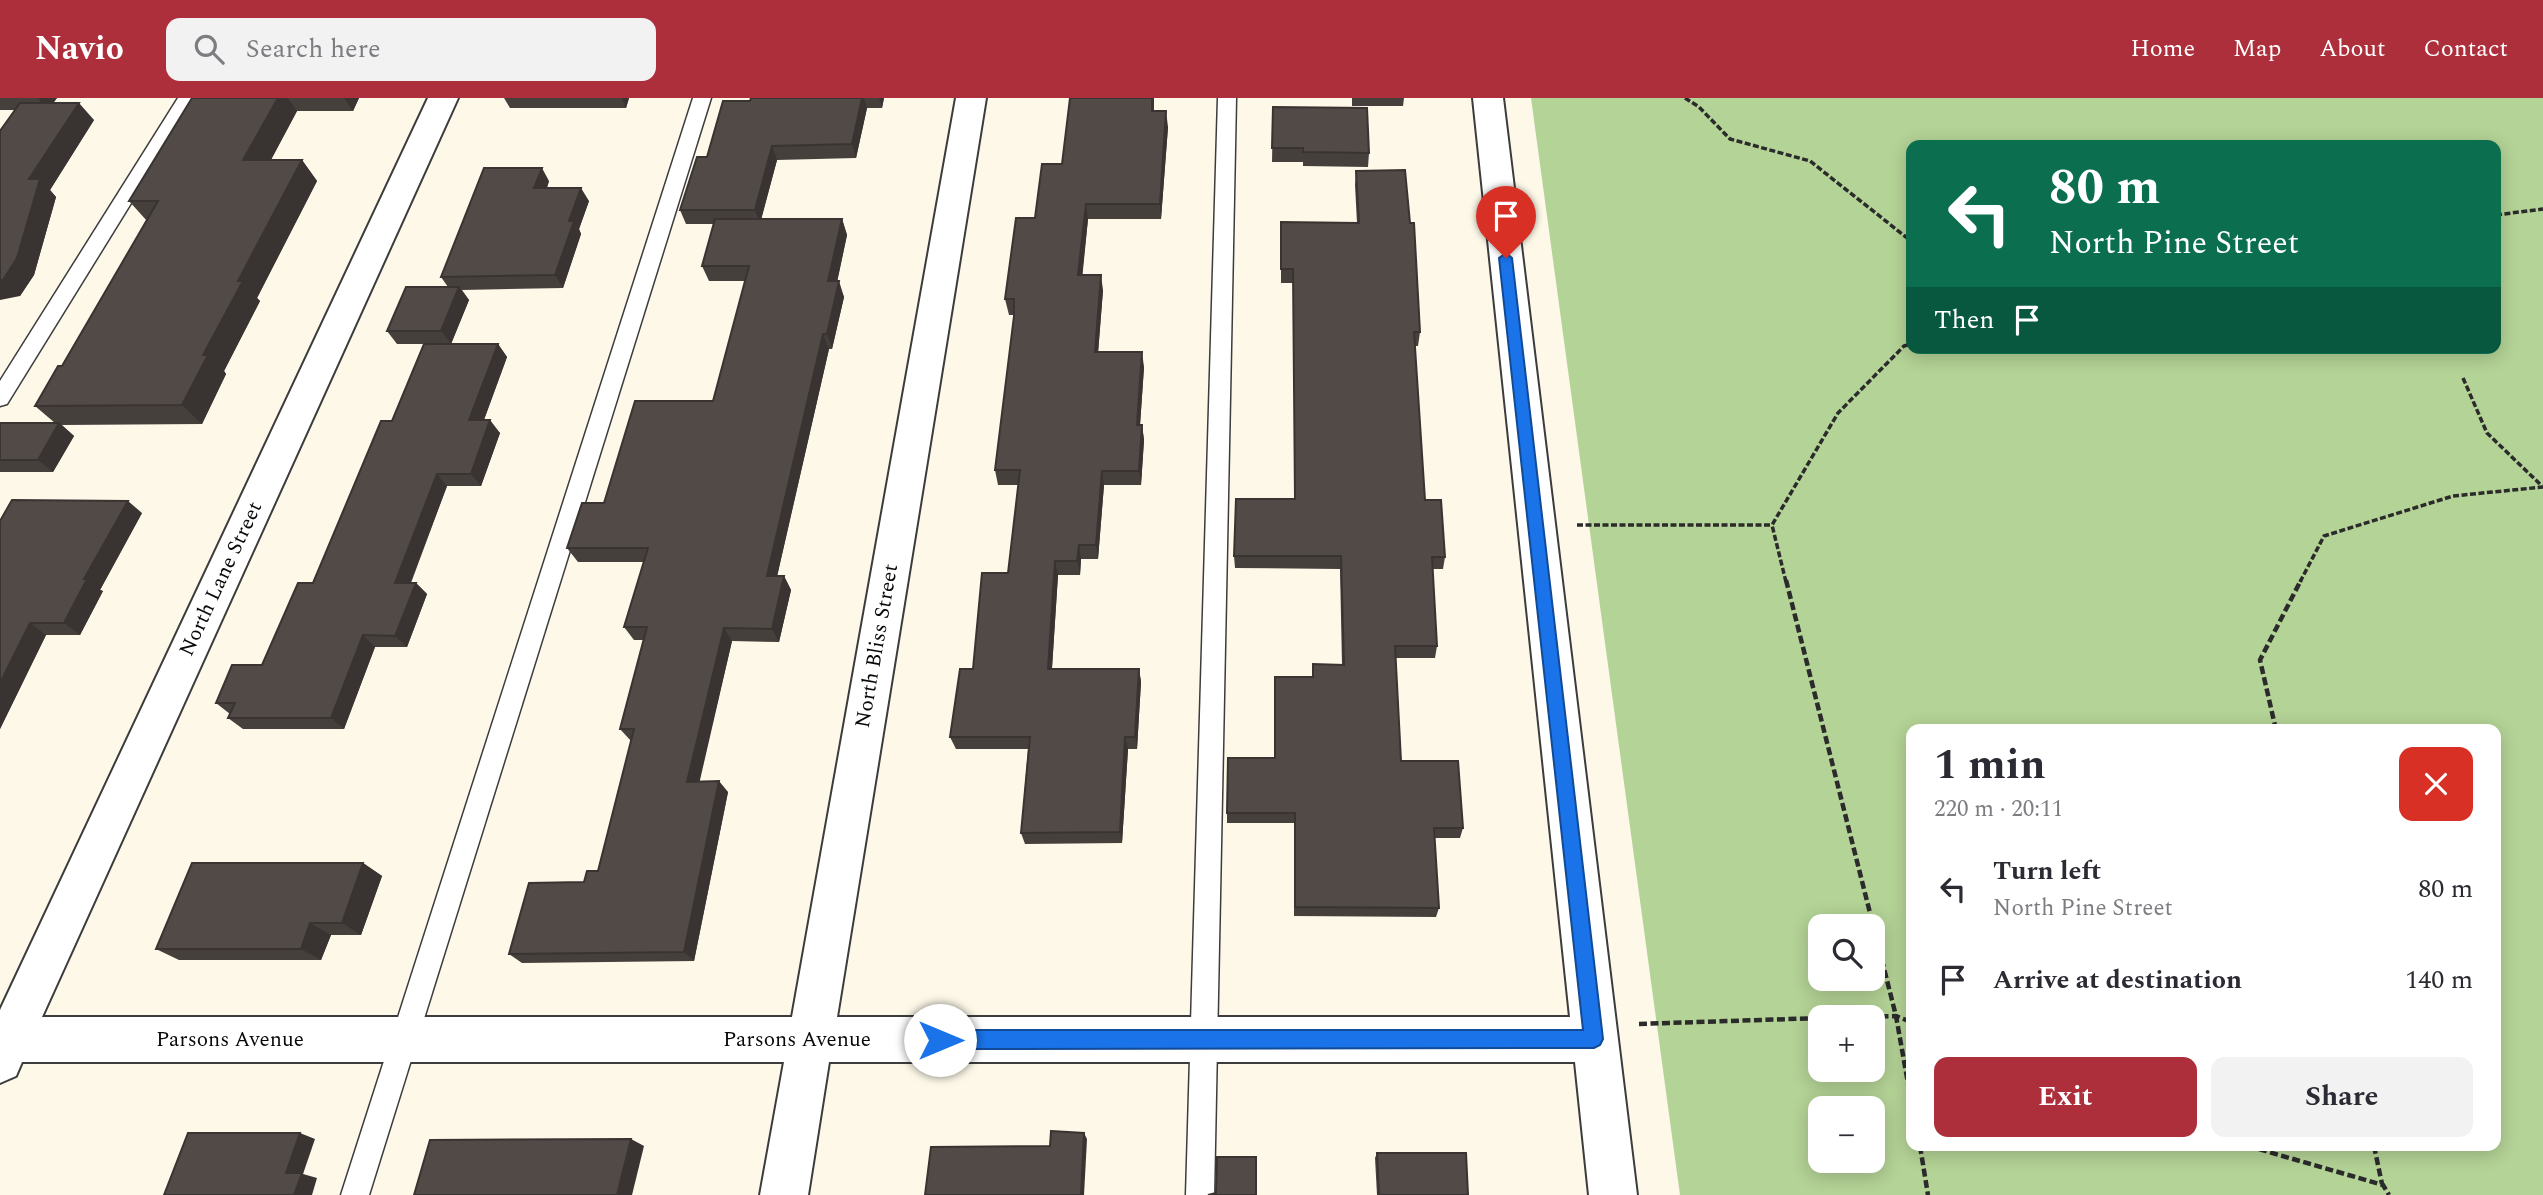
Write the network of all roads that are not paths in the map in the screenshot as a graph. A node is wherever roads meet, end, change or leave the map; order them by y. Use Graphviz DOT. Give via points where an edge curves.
graph roads {
  1 [pos="187,98"];
  2 [pos="443,98"];
  3 [pos="702,98"];
  4 [pos="971,98"];
  5 [pos="1227,98"];
  6 [pos="1488,98"];
  7 [pos="0,398"];
  8 [pos="1593,1032"];
  9 [pos="810,1040"];
  10 [pos="1204,1040"];
  11 [pos="403,1041"];
  12 [pos="3,1047"];
  13 [pos="355,1195"];
  14 [pos="784,1195"];
  15 [pos="1200,1195"];
  16 [pos="1613,1195"];
  1 -- 7 [label="lane"];
  2 -- 12 [label="street, North Lane Street"];
  3 -- 11 [label="lane"];
  4 -- 9 [label="street, North Bliss Street"];
  5 -- 10 [label="lane"];
  6 -- 8 [label="street"];
  8 -- 10 [label="street, Parsons Avenue"];
  8 -- 16 [label="street"];
  9 -- 10 [label="street, Parsons Avenue"];
  9 -- 11 [label="street, Parsons Avenue"];
  9 -- 14 [label="street, North Bliss Street"];
  10 -- 15 [label="lane"];
  11 -- 12 [label="street, Parsons Avenue"];
  11 -- 13 [label="lane"];
}
